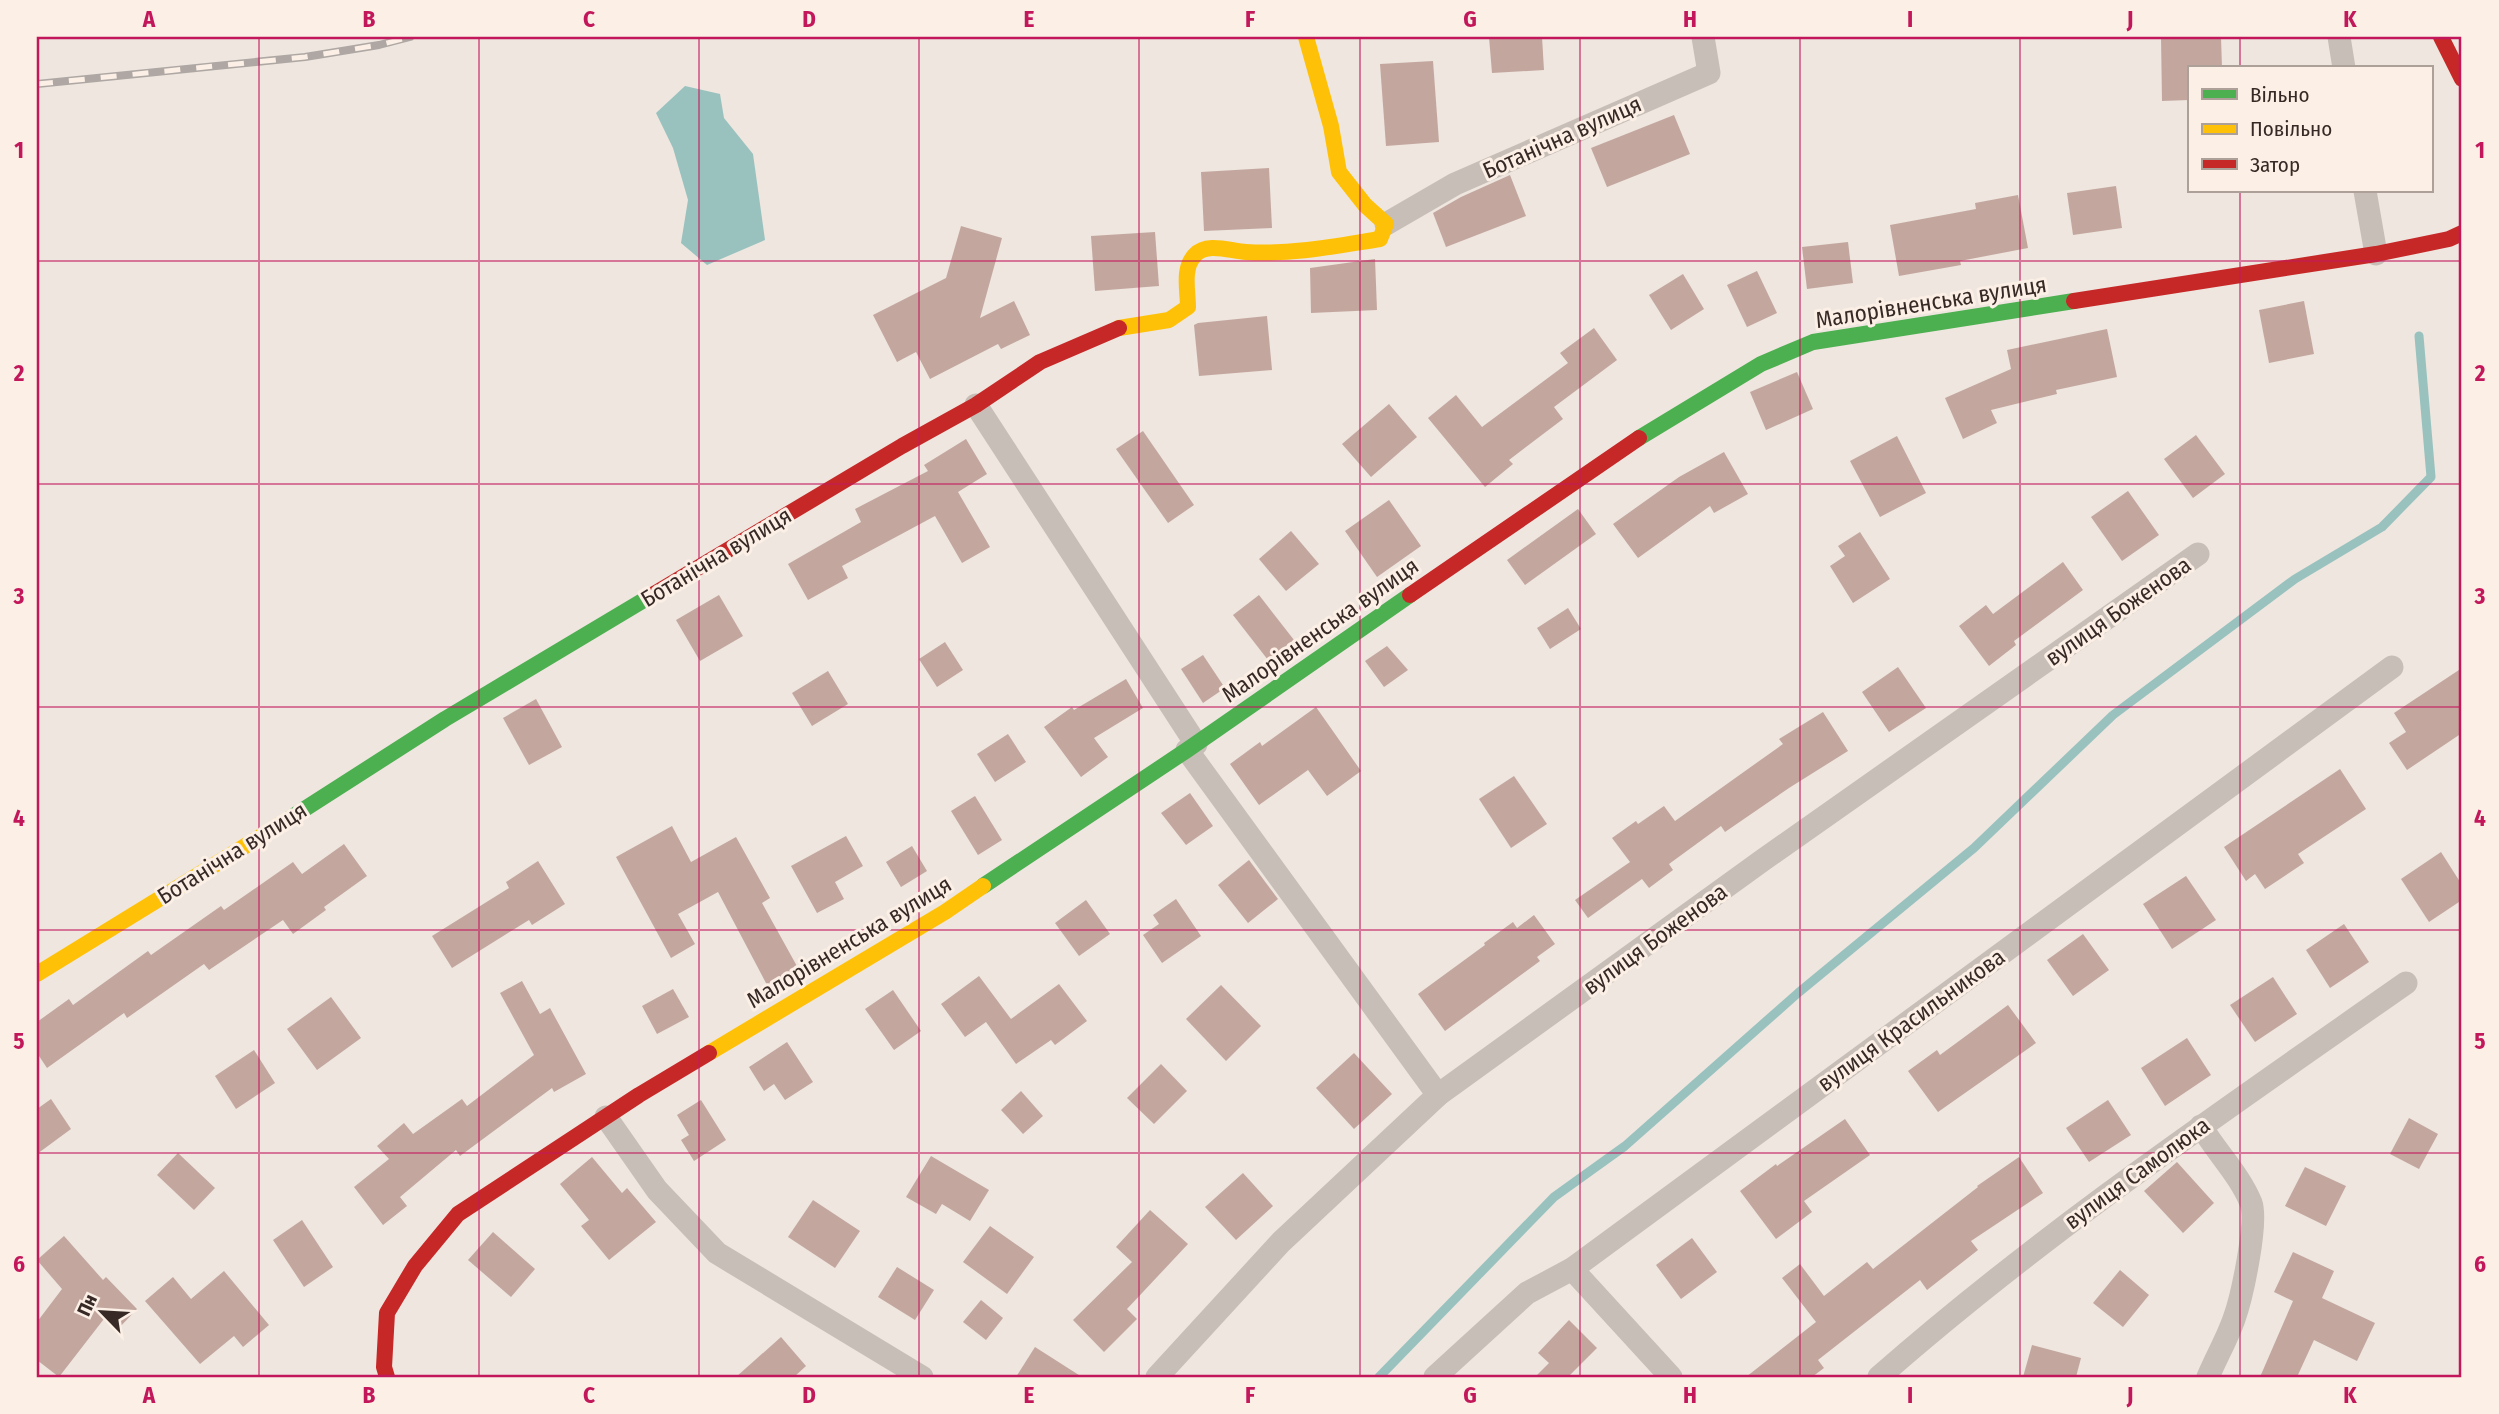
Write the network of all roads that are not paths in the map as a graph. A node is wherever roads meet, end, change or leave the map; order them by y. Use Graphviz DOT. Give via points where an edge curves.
graph roads {
  1 [pos="1306,37"];
  2 [pos="1703,37"];
  3 [pos="2339,37"];
  4 [pos="2441,37"];
  5 [pos="2344,66"];
  6 [pos="2462,79"];
  7 [pos="2365,192"];
  8 [pos="1386,224"];
  9 [pos="2462,233"];
  10 [pos="2376,254"];
  11 [pos="976,405"];
  12 [pos="2199,554"];
  13 [pos="2392,667"];
  14 [pos="1191,747"];
  15 [pos="37,974"];
  16 [pos="2406,983"];
  17 [pos="1438,1095"];
  18 [pos="606,1117"];
  19 [pos="2201,1126"];
  20 [pos="1572,1269"];
  21 [pos="387,1377"];
  22 [pos="922,1377"];
  23 [pos="1157,1377"];
  24 [pos="1436,1377"];
  25 [pos="1671,1377"];
  26 [pos="1879,1377"];
  27 [pos="2208,1377"];
  1 -- 8 [label="street" via="1339,172"];
  2 -- 8 [label="street, Ботанічна вулиця" via="1709,73 1455,184"];
  3 -- 5 [label="street"];
  4 -- 6 [label="street"];
  7 -- 10 [label="street"];
  8 -- 11 [label="street, Ботанічна вулиця" via="1380,239 1363,242 1257,253 1199,250 1190,260 1188,307 1178,314 1169,320 1116,328 1070,348 1040,362"];
  9 -- 10 [label="street, Малорівненська вулиця"];
  10 -- 14 [label="street, Малорівненська вулиця" via="1812,342 1761,364 1621,449"];
  11 -- 14 [label="street"];
  11 -- 15 [label="street, Ботанічна вулиця" via="445,719"];
  12 -- 17 [label="street, вулиця Боженова"];
  13 -- 20 [label="street, вулиця Красильникова"];
  14 -- 17 [label="street"];
  14 -- 18 [label="street, Малорівненська вулиця" via="946,912"];
  16 -- 19 [label="street, вулиця Самолюка"];
  17 -- 23 [label="street, вулиця Боженова" via="1281,1242"];
  18 -- 21 [label="street, Малорівненська вулиця" via="458,1214 423,1255 387,1313"];
  18 -- 22 [label="street" via="657,1190 717,1253"];
  19 -- 26 [label="street, вулиця Самолюка" via="1946,1318"];
  19 -- 27 [label="street" via="2240,1180 2252,1206 2252,1229 2234,1320"];
  20 -- 24 [label="street, вулиця Красильникова" via="1527,1293"];
  20 -- 25 [label="street"];
}
